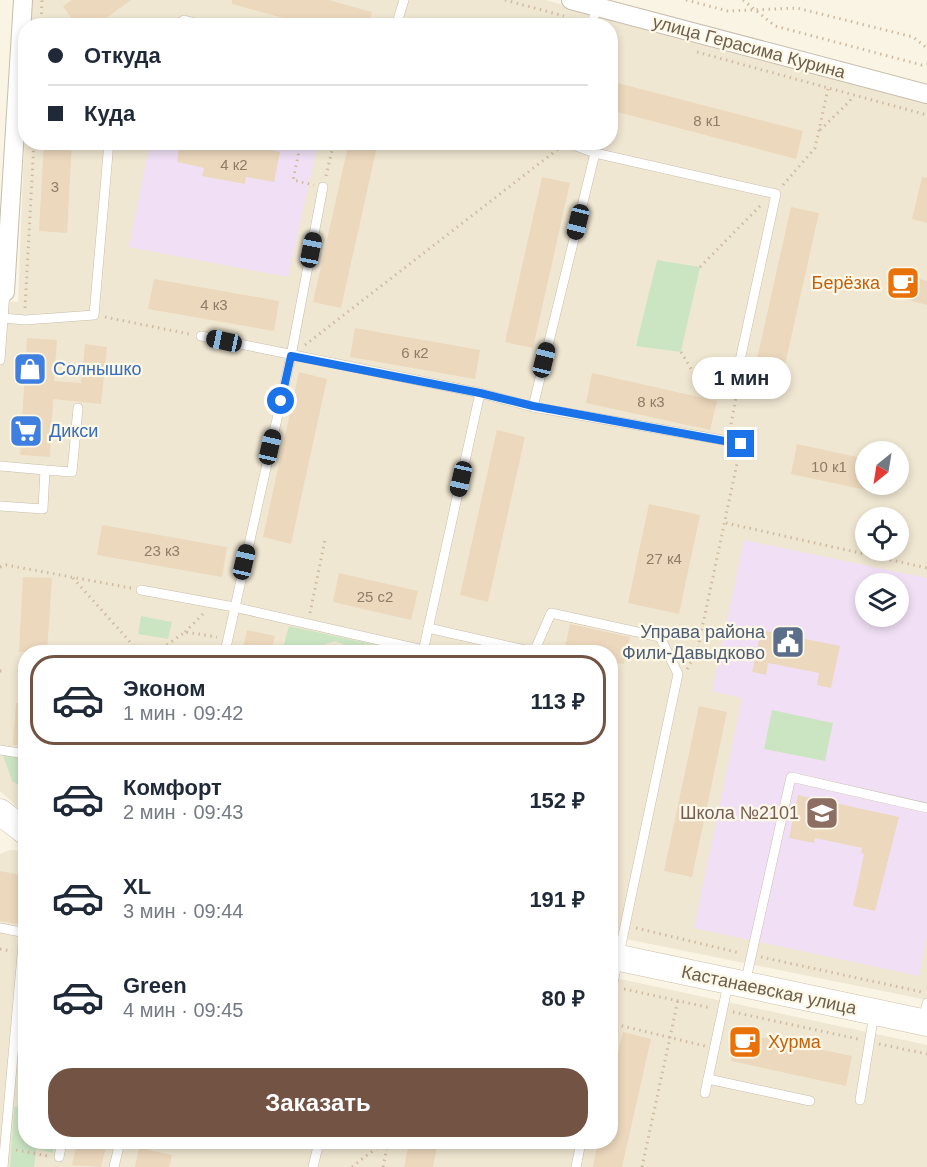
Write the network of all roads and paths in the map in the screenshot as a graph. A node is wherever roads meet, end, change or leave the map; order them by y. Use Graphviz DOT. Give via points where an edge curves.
graph roads {
  1 [pos="23,0"];
  2 [pos="42,0"];
  3 [pos="404,0"];
  4 [pos="505,0"];
  5 [pos="570,0"];
  6 [pos="686,0"];
  7 [pos="743,0"];
  8 [pos="757,10"];
  9 [pos="22,18"];
  10 [pos="41,18"];
  11 [pos="398,18"];
  12 [pos="589,18"];
  13 [pos="593,18"];
  14 [pos="618,24"];
  15 [pos="927,48"];
  16 [pos="686,49"];
  17 [pos="927,64"];
  18 [pos="18,70"];
  19 [pos="828,89"];
  20 [pos="927,94"];
  21 [pos="852,96"];
  22 [pos="927,115"];
  23 [pos="819,132"];
  24 [pos="34,150"];
  25 [pos="108,150"];
  26 [pos="299,150"];
  27 [pos="332,150"];
  28 [pos="556,150"];
  29 [pos="586,150"];
  30 [pos="595,153"];
  31 [pos="323,187"];
  32 [pos="774,193"];
  33 [pos="700,267"];
  34 [pos="2,292"];
  35 [pos="94,315"];
  36 [pos="3,318"];
  37 [pos="25,320"];
  38 [pos="201,336"];
  39 [pos="681,352"];
  40 [pos="291,356"];
  41 [pos="0,360"];
  42 [pos="739,365"];
  43 [pos="740,377"];
  44 [pos="738,385"];
  45 [pos="480,393"];
  46 [pos="533,406"];
  47 [pos="78,408"];
  48 [pos="728,441"];
  49 [pos="741,444"];
  50 [pos="0,466"];
  51 [pos="45,470"];
  52 [pos="0,506"];
  53 [pos="726,523"];
  54 [pos="325,540"];
  55 [pos="0,567"];
  56 [pos="927,568"];
  57 [pos="72,577"];
  58 [pos="141,590"];
  59 [pos="213,604"];
  60 [pos="234,607"];
  61 [pos="308,624"];
  62 [pos="428,628"];
  63 [pos="185,632"];
  64 [pos="228,638"];
  65 [pos="133,645"];
  66 [pos="167,645"];
  67 [pos="226,645"];
  68 [pos="397,645"];
  69 [pos="424,645"];
  70 [pos="503,645"];
  71 [pos="537,645"];
  72 [pos="678,674"];
  73 [pos="0,750"];
  74 [pos="18,753"];
  75 [pos="927,808"];
  76 [pos="0,812"];
  77 [pos="18,826"];
  78 [pos="18,835"];
  79 [pos="0,841"];
  80 [pos="625,926"];
  81 [pos="0,928"];
  82 [pos="18,932"];
  83 [pos="618,948"];
  84 [pos="751,955"];
  85 [pos="618,958"];
  86 [pos="737,983"];
  87 [pos="618,988"];
  88 [pos="927,993"];
  89 [pos="678,1000"];
  90 [pos="18,1009"];
  91 [pos="722,1010"];
  92 [pos="874,1012"];
  93 [pos="926,1016"];
  94 [pos="618,1025"];
  95 [pos="670,1038"];
  96 [pos="870,1042"];
  97 [pos="714,1048"];
  98 [pos="927,1054"];
  99 [pos="708,1079"];
  100 [pos="705,1093"];
  101 [pos="860,1100"];
  102 [pos="810,1101"];
  103 [pos="5,1149"];
  104 [pos="61,1149"];
  105 [pos="118,1149"];
  106 [pos="317,1149"];
  107 [pos="376,1149"];
  108 [pos="385,1149"];
  109 [pos="580,1149"];
  110 [pos="59,1157"];
  111 [pos="3,1167"];
  112 [pos="114,1167"];
  113 [pos="313,1167"];
  114 [pos="352,1167"];
  115 [pos="383,1167"];
  116 [pos="576,1167"];
  117 [pos="642,1167"];
  1 -- 9 [label="street"];
  2 -- 10 [label="path"];
  3 -- 11 [label="lane"];
  4 -- 12 [label="path"];
  5 -- 13 [label="street, улица Герасима Курина"];
  6 -- 8 [label="path" via="728,11"];
  7 -- 8 [label="path"];
  8 -- 15 [label="path" via="797,8 913,37"];
  8 -- 17 [label="path" via="775,26"];
  14 -- 20 [label="street, улица Герасима Курина"];
  16 -- 19 [label="path"];
  18 -- 34 [label="street"];
  19 -- 21 [label="path"];
  19 -- 23 [label="path"];
  21 -- 22 [label="path"];
  21 -- 23 [label="path"];
  23 -- 32 [label="path" via="815,147"];
  24 -- 37 [label="path"];
  25 -- 35 [label="lane"];
  26 -- 31 [label="path" via="293,180"];
  27 -- 31 [label="path"];
  28 -- 40 [label="path"];
  29 -- 30 [label="lane"];
  30 -- 32 [label="lane"];
  30 -- 46 [label="lane"];
  31 -- 40 [label="lane"];
  32 -- 33 [label="path"];
  32 -- 42 [label="lane"];
  34 -- 36 [label="lane"];
  35 -- 37 [label="lane"];
  35 -- 38 [label="path"];
  36 -- 37 [label="lane"];
  36 -- 41 [label="lane"];
  38 -- 40 [label="lane"];
  39 -- 44 [label="path" via="696,377"];
  40 -- 45 [label="lane"];
  40 -- 60 [label="lane"];
  43 -- 44 [label="path"];
  44 -- 48 [label="path"];
  45 -- 46 [label="lane"];
  45 -- 62 [label="lane"];
  46 -- 48 [label="lane"];
  47 -- 51 [label="lane" via="72,472"];
  48 -- 49 [label="lane"];
  49 -- 53 [label="path"];
  50 -- 51 [label="lane"];
  51 -- 52 [label="lane" via="43,509"];
  53 -- 56 [label="path"];
  53 -- 72 [label="path" via="697,652 687,669"];
  54 -- 61 [label="path"];
  55 -- 57 [label="path"];
  57 -- 58 [label="path"];
  57 -- 65 [label="path"];
  58 -- 59 [label="lane"];
  59 -- 60 [label="lane"];
  59 -- 63 [label="path"];
  60 -- 61 [label="lane"];
  60 -- 64 [label="lane"];
  61 -- 68 [label="lane"];
  62 -- 69 [label="lane"];
  62 -- 70 [label="lane"];
  63 -- 64 [label="path"];
  63 -- 66 [label="path"];
  64 -- 67 [label="lane"];
  71 -- 72 [label="lane" via="551,613 660,637"];
  72 -- 80 [label="lane"];
  73 -- 74 [label="lane"];
  75 -- 84 [label="lane" via="791,777"];
  76 -- 77 [label="street"];
  78 -- 79 [label="street"];
  80 -- 83 [label="lane"];
  80 -- 84 [label="path"];
  81 -- 82 [label="lane"];
  84 -- 86 [label="lane"];
  84 -- 88 [label="path"];
  85 -- 86 [label="street, Кастанаевская улица"];
  86 -- 91 [label="lane"];
  86 -- 92 [label="street, Кастанаевская улица"];
  87 -- 89 [label="path"];
  89 -- 91 [label="path"];
  89 -- 95 [label="path"];
  90 -- 103 [label="lane"];
  91 -- 96 [label="path"];
  91 -- 97 [label="lane"];
  92 -- 93 [label="street, Кастанаевская улица"];
  92 -- 96 [label="lane"];
  94 -- 95 [label="path"];
  95 -- 97 [label="path"];
  95 -- 117 [label="path"];
  96 -- 98 [label="path"];
  96 -- 101 [label="lane"];
  97 -- 99 [label="lane"];
  99 -- 100 [label="lane"];
  99 -- 102 [label="lane"];
  103 -- 110 [label="path"];
  103 -- 111 [label="lane"];
  104 -- 110 [label="lane"];
  105 -- 112 [label="lane"];
  106 -- 113 [label="lane"];
  107 -- 114 [label="path"];
  108 -- 115 [label="path"];
  109 -- 116 [label="lane"];
}
